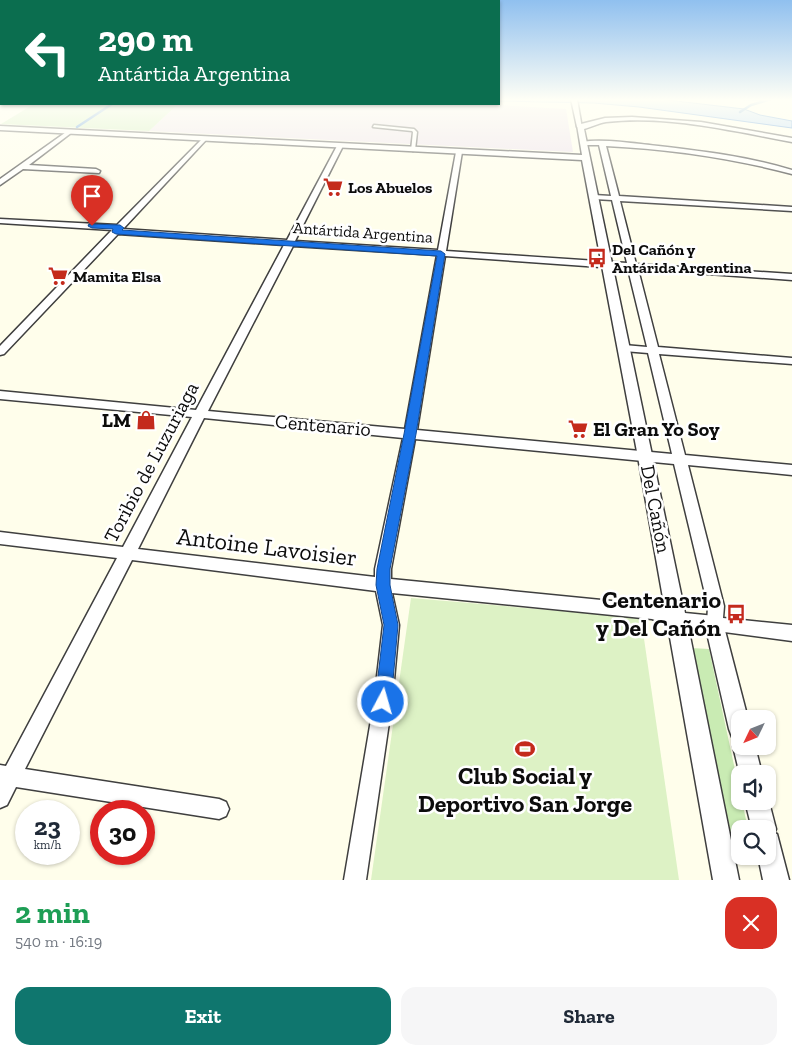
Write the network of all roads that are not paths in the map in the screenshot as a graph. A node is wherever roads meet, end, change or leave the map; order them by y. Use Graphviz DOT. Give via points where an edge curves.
graph roads {
  1 [pos="59,140"];
  2 [pos="203,140"];
  3 [pos="225,140"];
  4 [pos="414,140"];
  5 [pos="583,143"];
  6 [pos="602,143"];
  7 [pos="340,146"];
  8 [pos="413,150"];
  9 [pos="459,152"];
  10 [pos="586,158"];
  11 [pos="21,167"];
  12 [pos="96,171"];
  13 [pos="792,172"];
  14 [pos="0,182"];
  15 [pos="594,197"];
  16 [pos="616,199"];
  17 [pos="792,209"];
  18 [pos="0,221"];
  19 [pos="118,230"];
  20 [pos="290,243"];
  21 [pos="441,254"];
  22 [pos="607,265"];
  23 [pos="633,266"];
  24 [pos="792,277"];
  25 [pos="624,348"];
  26 [pos="654,350"];
  27 [pos="0,352"];
  28 [pos="792,360"];
  29 [pos="0,395"];
  30 [pos="201,414"];
  31 [pos="410,434"];
  32 [pos="646,457"];
  33 [pos="679,458"];
  34 [pos="792,470"];
  35 [pos="0,538"];
  36 [pos="128,554"];
  37 [pos="383,585"];
  38 [pos="677,621"];
  39 [pos="715,625"];
  40 [pos="792,633"];
  41 [pos="735,710"];
  42 [pos="6,776"];
  43 [pos="0,798"];
  44 [pos="219,809"];
  45 [pos="773,865"];
  46 [pos="355,880"];
  47 [pos="726,880"];
  48 [pos="776,880"];
  1 -- 11 [label="street"];
  2 -- 19 [label="street"];
  3 -- 7 [label="street"];
  4 -- 8 [label="lane"];
  5 -- 6 [label="street"];
  5 -- 10 [label="street, Del Cañón"];
  6 -- 13 [label="street" via="661,148"];
  6 -- 16 [label="street, Del Cañón"];
  7 -- 8 [label="street"];
  7 -- 20 [label="street, Toribio de Luzuriaga"];
  8 -- 9 [label="street"];
  9 -- 10 [label="street"];
  9 -- 21 [label="street"];
  10 -- 15 [label="street, Del Cañón"];
  11 -- 12 [label="street"];
  11 -- 14 [label="street"];
  15 -- 16 [label="street"];
  15 -- 22 [label="street, Del Cañón"];
  16 -- 17 [label="street"];
  16 -- 23 [label="street, Del Cañón"];
  18 -- 19 [label="street, Antártida Argentina"];
  19 -- 20 [label="street, Antártida Argentina"];
  19 -- 27 [label="street"];
  20 -- 21 [label="street, Antártida Argentina"];
  20 -- 30 [label="street, Toribio de Luzuriaga"];
  21 -- 22 [label="street, Antártida Argentina"];
  21 -- 31 [label="street"];
  22 -- 23 [label="street, Antártida Argentina"];
  22 -- 25 [label="street, Del Cañón"];
  23 -- 24 [label="street, Antártida Argentina"];
  23 -- 26 [label="street, Del Cañón"];
  25 -- 26 [label="street"];
  25 -- 32 [label="street, Del Cañón"];
  26 -- 28 [label="street"];
  26 -- 33 [label="street, Del Cañón"];
  29 -- 30 [label="street, Centenario"];
  30 -- 31 [label="street, Centenario"];
  30 -- 36 [label="street, Toribio de Luzuriaga"];
  31 -- 32 [label="street, Centenario"];
  31 -- 37 [label="street"];
  32 -- 33 [label="street"];
  32 -- 38 [label="street, Del Cañón"];
  33 -- 34 [label="street"];
  33 -- 39 [label="street, Del Cañón" via="716,606"];
  35 -- 36 [label="street, Antoine Lavoisier"];
  36 -- 37 [label="street, Antoine Lavoisier"];
  36 -- 42 [label="street, Toribio de Luzuriaga"];
  37 -- 38 [label="street, Antoine Lavoisier" via="652,612"];
  37 -- 46 [label="street" via="391,625 383,702"];
  38 -- 39 [label="street"];
  38 -- 47 [label="street, Del Cañón"];
  39 -- 40 [label="street"];
  39 -- 41 [label="street, Del Cañón"];
  42 -- 43 [label="street, Toribio de Luzuriaga"];
  42 -- 44 [label="street"];
  45 -- 48 [label="street"];
}
